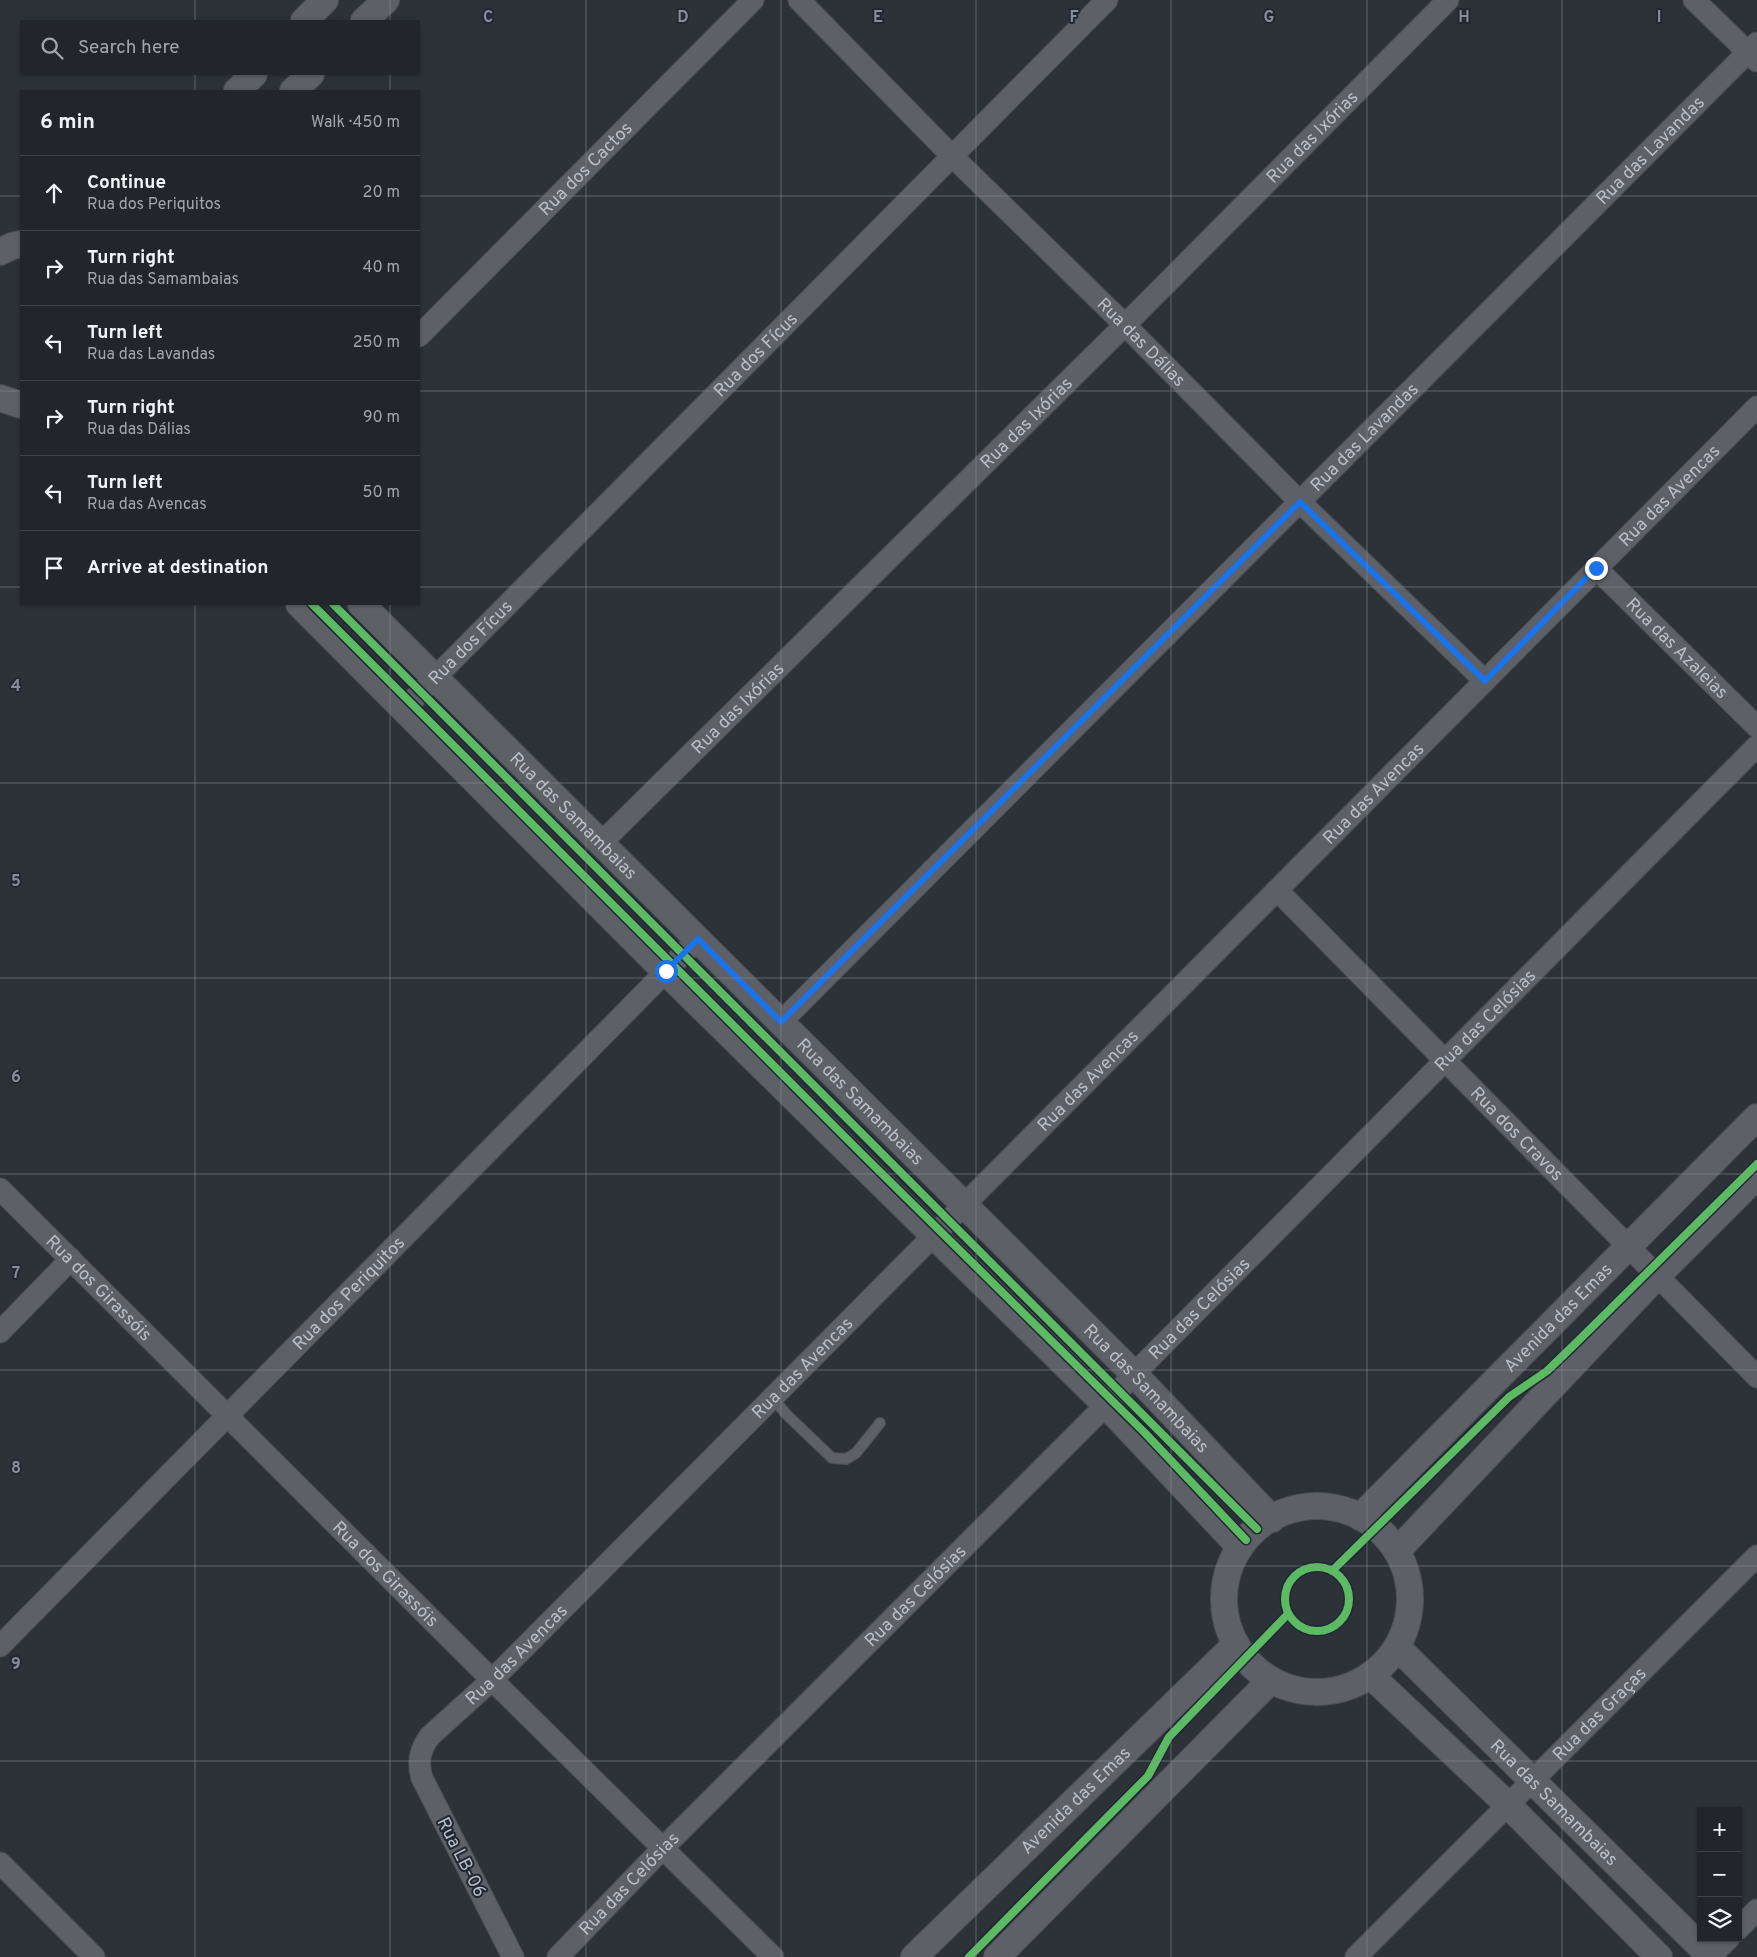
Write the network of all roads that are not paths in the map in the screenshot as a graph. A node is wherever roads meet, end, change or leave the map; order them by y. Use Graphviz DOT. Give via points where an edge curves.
graph roads {
  1 [pos="325,0"];
  2 [pos="386,0"];
  3 [pos="753,0"];
  4 [pos="799,0"];
  5 [pos="1107,0"];
  6 [pos="1448,0"];
  7 [pos="1694,0"];
  8 [pos="305,20"];
  9 [pos="365,20"];
  10 [pos="1754,52"];
  11 [pos="253,75"];
  12 [pos="310,75"];
  13 [pos="238,90"];
  14 [pos="294,90"];
  15 [pos="953,156"];
  16 [pos="20,244"];
  17 [pos="0,252"];
  18 [pos="1125,326"];
  19 [pos="420,335"];
  20 [pos="0,398"];
  21 [pos="20,405"];
  22 [pos="1757,407"];
  23 [pos="1300,502"];
  24 [pos="1596,568"];
  25 [pos="300,605"];
  26 [pos="362,605"];
  27 [pos="436,678"];
  28 [pos="1485,681"];
  29 [pos="404,709"];
  30 [pos="1757,727"];
  31 [pos="1757,746"];
  32 [pos="601,843"];
  33 [pos="1277,890"];
  34 [pos="698,939"];
  35 [pos="666,971"];
  36 [pos="781,1022"];
  37 [pos="1445,1061"];
  38 [pos="1757,1117"];
  39 [pos="1757,1176"];
  40 [pos="0,1189"];
  41 [pos="963,1205"];
  42 [pos="932,1235"];
  43 [pos="1628,1246"];
  44 [pos="71,1259"];
  45 [pos="1657,1276"];
  46 [pos="0,1332"];
  47 [pos="1134,1374"];
  48 [pos="1757,1378"];
  49 [pos="772,1397"];
  50 [pos="1106,1406"];
  51 [pos="229,1416"];
  52 [pos="880,1424"];
  53 [pos="1360,1517"];
  54 [pos="1272,1519"];
  55 [pos="1240,1548"];
  56 [pos="1397,1551"];
  57 [pos="1757,1556"];
  58 [pos="1236,1644"];
  59 [pos="0,1646"];
  60 [pos="1397,1647"];
  61 [pos="1370,1675"];
  62 [pos="492,1680"];
  63 [pos="1271,1680"];
  64 [pos="420,1755"];
  65 [pos="1533,1780"];
  66 [pos="1508,1804"];
  67 [pos="663,1848"];
  68 [pos="0,1863"];
  69 [pos="1757,1910"];
  70 [pos="1742,1925"];
  71 [pos="1725,1942"];
  72 [pos="94,1957"];
  73 [pos="513,1957"];
  74 [pos="558,1957"];
  75 [pos="773,1957"];
  76 [pos="914,1957"];
  77 [pos="997,1957"];
  78 [pos="1356,1957"];
  79 [pos="1659,1957"];
  80 [pos="1710,1957"];
  1 -- 8 [label="street"];
  2 -- 9 [label="street"];
  3 -- 19 [label="street, Rua dos Cactos"];
  4 -- 15 [label="street, Rua das Dálias"];
  5 -- 15 [label="street, Rua dos Fícus"];
  6 -- 18 [label="street, Rua das Ixórias"];
  7 -- 10 [label="street"];
  10 -- 23 [label="street, Rua das Lavandas"];
  11 -- 13 [label="street"];
  12 -- 14 [label="street"];
  15 -- 18 [label="street, Rua das Dálias"];
  15 -- 27 [label="street, Rua dos Fícus"];
  16 -- 17 [label="street"];
  18 -- 23 [label="street, Rua das Dálias"];
  18 -- 32 [label="street, Rua das Ixórias"];
  20 -- 21 [label="street"];
  22 -- 24 [label="street, Rua das Avencas"];
  23 -- 28 [label="street, Rua das Dálias"];
  23 -- 36 [label="street, Rua das Lavandas"];
  24 -- 28 [label="street, Rua das Avencas"];
  24 -- 30 [label="street, Rua das Azaleias"];
  25 -- 29 [label="street"];
  26 -- 27 [label="street, Rua das Samambaias"];
  27 -- 29 [label="street, Rua dos Fícus"];
  27 -- 32 [label="street, Rua das Samambaias"];
  28 -- 33 [label="street, Rua das Avencas"];
  29 -- 35 [label="street"];
  31 -- 37 [label="street, Rua das Celósias"];
  32 -- 34 [label="street, Rua das Samambaias"];
  33 -- 37 [label="street, Rua dos Cravos"];
  33 -- 41 [label="street, Rua das Avencas"];
  34 -- 35 [label="street, Rua dos Periquitos"];
  34 -- 36 [label="street, Rua das Samambaias"];
  35 -- 42 [label="street"];
  35 -- 51 [label="street, Rua dos Periquitos"];
  36 -- 41 [label="street, Rua das Samambaias"];
  37 -- 43 [label="street, Rua dos Cravos"];
  37 -- 47 [label="street, Rua das Celósias"];
  38 -- 43 [label="street, Avenida das Emas"];
  39 -- 45 [label="street"];
  40 -- 44 [label="street, Rua dos Girassóis"];
  41 -- 42 [label="street, Rua das Avencas"];
  41 -- 47 [label="street, Rua das Samambaias"];
  42 -- 49 [label="street, Rua das Avencas"];
  42 -- 50 [label="street"];
  43 -- 45 [label="street, Rua dos Cravos"];
  43 -- 53 [label="street, Avenida das Emas"];
  44 -- 46 [label="street"];
  44 -- 51 [label="street, Rua dos Girassóis"];
  45 -- 48 [label="street, Rua dos Cravos"];
  45 -- 56 [label="street"];
  47 -- 50 [label="street, Rua das Celósias"];
  47 -- 54 [label="street, Rua das Samambaias"];
  49 -- 52 [label="lane" via="832,1458 846,1459 856,1453"];
  49 -- 62 [label="street, Rua das Avencas"];
  50 -- 55 [label="street"];
  50 -- 67 [label="street, Rua das Celósias"];
  51 -- 59 [label="street, Rua dos Periquitos"];
  51 -- 62 [label="street, Rua dos Girassóis"];
  53 -- 54 [label="street" via="1343,1510 1306,1507"];
  53 -- 56 [label="street" via="1376,1528"];
  54 -- 55 [label="street" via="1249,1536"];
  55 -- 58 [label="street" via="1229,1570 1224,1595 1229,1628"];
  56 -- 60 [label="street" via="1406,1570 1410,1609 1406,1629"];
  57 -- 65 [label="street, Rua das Graças"];
  58 -- 63 [label="street" via="1246,1658"];
  58 -- 76 [label="street, Avenida das Emas"];
  60 -- 61 [label="street"];
  60 -- 65 [label="street, Rua das Samambaias"];
  61 -- 63 [label="street" via="1332,1691 1290,1688"];
  61 -- 66 [label="street, Rua das Samambaias"];
  62 -- 64 [label="street, Rua das Avencas" via="430,1736"];
  62 -- 67 [label="street, Rua dos Girassóis"];
  63 -- 77 [label="street"];
  64 -- 73 [label="street, Rua LB-06" via="422,1778"];
  65 -- 66 [label="street, Rua das Graças"];
  65 -- 80 [label="street, Rua das Samambaias"];
  66 -- 78 [label="street, Rua das Graças"];
  66 -- 79 [label="street, Rua das Samambaias"];
  67 -- 74 [label="street, Rua das Celósias"];
  67 -- 75 [label="street, Rua dos Girassóis"];
  68 -- 72 [label="street"];
  69 -- 70 [label="street"];
  71 -- 80 [label="street"];
}
